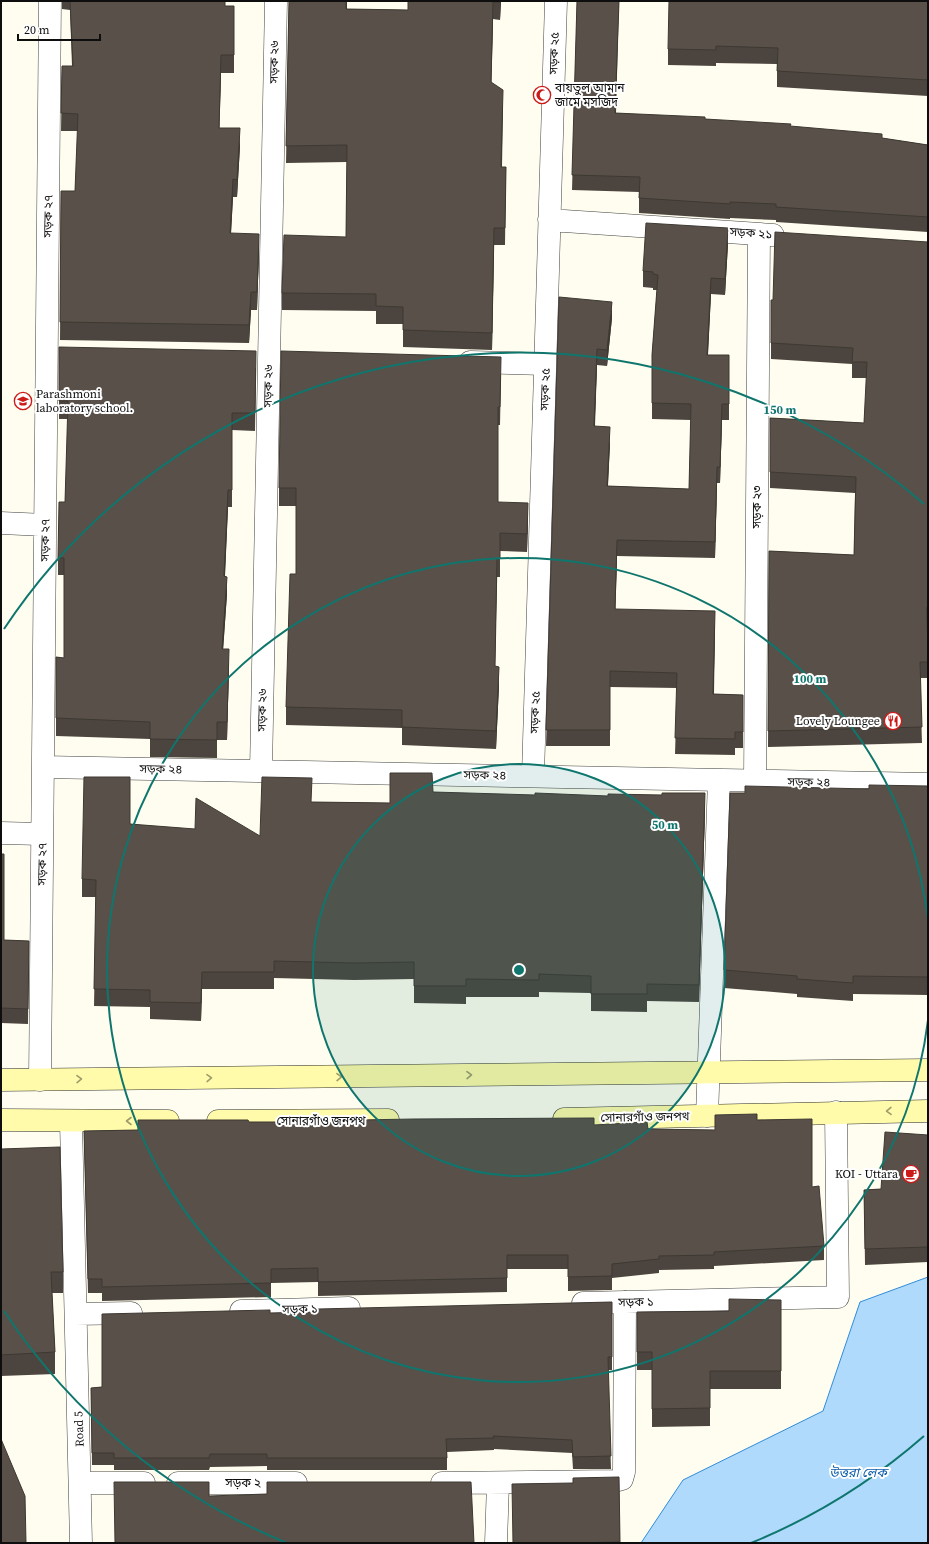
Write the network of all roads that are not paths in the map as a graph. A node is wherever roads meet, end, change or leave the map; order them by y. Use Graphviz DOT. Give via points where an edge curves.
graph roads {
  1 [pos="50,1"];
  2 [pos="276,1"];
  3 [pos="556,1"];
  4 [pos="549,220"];
  5 [pos="759,234"];
  6 [pos="790,236"];
  7 [pos="261,356"];
  8 [pos="292,357"];
  9 [pos="450,362"];
  10 [pos="545,364"];
  11 [pos="1,523"];
  12 [pos="45,525"];
  13 [pos="43,767"];
  14 [pos="260,771"];
  15 [pos="533,776"];
  16 [pos="718,780"];
  17 [pos="755,780"];
  18 [pos="928,784"];
  19 [pos="1,833"];
  20 [pos="42,834"];
  21 [pos="928,1070"];
  22 [pos="710,1072"];
  23 [pos="1,1080"];
  24 [pos="40,1080"];
  25 [pos="928,1111"];
  26 [pos="836,1112"];
  27 [pos="707,1116"];
  28 [pos="1,1120"];
  29 [pos="411,1120"];
  30 [pos="545,1120"];
  31 [pos="71,1122"];
  32 [pos="625,1302"];
  33 [pos="561,1303"];
  34 [pos="370,1308"];
  35 [pos="219,1311"];
  36 [pos="148,1313"];
  37 [pos="76,1314"];
  38 [pos="81,1482"];
  39 [pos="317,1483"];
  40 [pos="419,1483"];
  41 [pos="498,1483"];
  42 [pos="82,1543"];
  43 [pos="496,1543"];
  1 -- 12 [label="street, সড়ক ২৭" via="55,352"];
  2 -- 7 [label="street, সড়ক ২৬"];
  3 -- 4 [label="street, সড়ক ২৫"];
  4 -- 5 [label="street, সড়ক ২১"];
  4 -- 10 [label="street, সড়ক ২৫"];
  5 -- 6 [label="street, সড়ক ২১"];
  5 -- 17 [label="street, সড়ক ২৩"];
  7 -- 8 [label="street"];
  7 -- 14 [label="street, সড়ক ২৬"];
  9 -- 10 [label="street"];
  10 -- 15 [label="street, সড়ক ২৫"];
  11 -- 12 [label="street"];
  12 -- 13 [label="street, সড়ক ২৭"];
  13 -- 14 [label="street, সড়ক ২৪"];
  13 -- 20 [label="street, সড়ক ২৭"];
  14 -- 15 [label="street, সড়ক ২৪"];
  15 -- 16 [label="street, সড়ক ২৪"];
  16 -- 17 [label="street, সড়ক ২৪"];
  16 -- 22 [label="street"];
  17 -- 18 [label="street, সড়ক ২৪"];
  19 -- 20 [label="street"];
  20 -- 24 [label="street, সড়ক ২৭"];
  21 -- 22 [label="main road"];
  24 -- 22 [label="main road, one-way"];
  22 -- 27 [label="street"];
  23 -- 24 [label="main road"];
  25 -- 26 [label="main road, সোনারগাঁও জনপথ, one-way"];
  26 -- 27 [label="main road, সোনারগাঁও জনপথ"];
  26 -- 32 [label="street, সড়ক ১" via="838,1297"];
  27 -- 30 [label="main road, সোনারগাঁও জনপথ"];
  28 -- 31 [label="main road, সোনারগাঁও জনপথ"];
  29 -- 31 [label="main road, সোনারগাঁও জনপথ, one-way"];
  31 -- 37 [label="street"];
  32 -- 33 [label="street, সড়ক ১"];
  32 -- 41 [label="street" via="622,1479"];
  34 -- 35 [label="street, সড়ক ১"];
  36 -- 37 [label="street"];
  37 -- 38 [label="street, Road 5"];
  38 -- 39 [label="street, সড়ক ২"];
  38 -- 42 [label="street, Road 5"];
  40 -- 41 [label="street"];
  41 -- 43 [label="street"];
}
